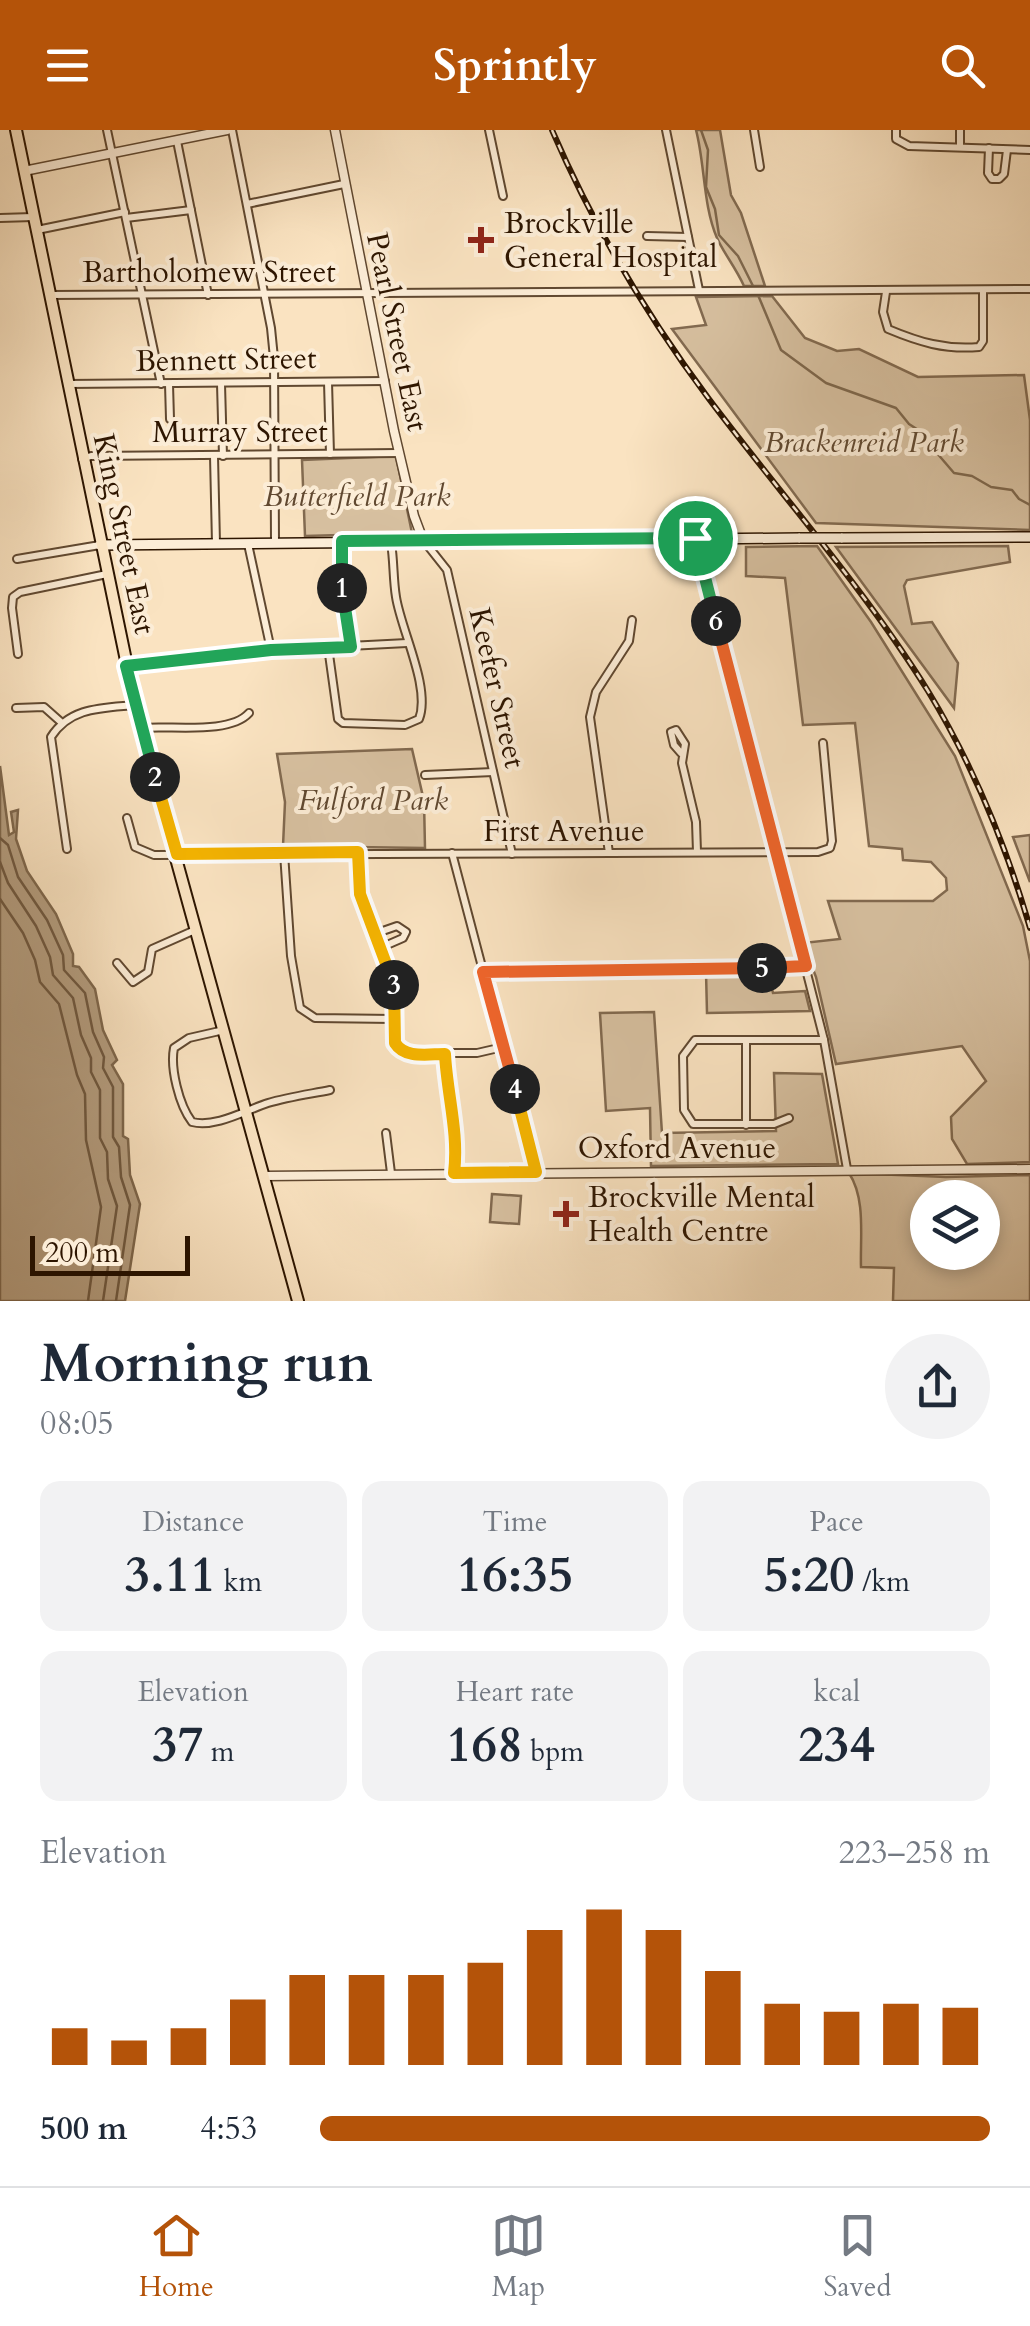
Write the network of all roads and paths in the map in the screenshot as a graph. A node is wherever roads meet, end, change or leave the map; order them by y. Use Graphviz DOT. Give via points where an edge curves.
graph roads {
  1 [pos="16,130"];
  2 [pos="107,130"];
  3 [pos="230,130"];
  4 [pos="334,130"];
  5 [pos="489,130"];
  6 [pos="666,130"];
  7 [pos="754,130"];
  8 [pos="896,130"];
  9 [pos="960,130"];
  10 [pos="177,141"];
  11 [pos="960,147"];
  12 [pos="989,148"];
  13 [pos="1007,150"];
  14 [pos="1030,150"];
  15 [pos="112,153"];
  16 [pos="760,166"];
  17 [pos="24,170"];
  18 [pos="344,184"];
  19 [pos="503,196"];
  20 [pos="248,204"];
  21 [pos="191,210"];
  22 [pos="125,215"];
  23 [pos="33,217"];
  24 [pos="0,218"];
  25 [pos="36,230"];
  26 [pos="648,236"];
  27 [pos="688,237"];
  28 [pos="1030,289"];
  29 [pos="699,290"];
  30 [pos="982,290"];
  31 [pos="886,292"];
  32 [pos="264,293"];
  33 [pos="366,293"];
  34 [pos="48,295"];
  35 [pos="143,295"];
  36 [pos="208,295"];
  37 [pos="385,380"];
  38 [pos="275,382"];
  39 [pos="328,382"];
  40 [pos="67,384"];
  41 [pos="165,384"];
  42 [pos="221,384"];
  43 [pos="170,419"];
  44 [pos="399,453"];
  45 [pos="275,454"];
  46 [pos="330,454"];
  47 [pos="218,456"];
  48 [pos="82,459"];
  49 [pos="1030,537"];
  50 [pos="695,538"];
  51 [pos="423,540"];
  52 [pos="342,541"];
  53 [pos="391,541"];
  54 [pos="276,542"];
  55 [pos="216,543"];
  56 [pos="248,543"];
  57 [pos="100,544"];
  58 [pos="17,558"];
  59 [pos="107,574"];
  60 [pos="632,620"];
  61 [pos="408,643"];
  62 [pos="351,647"];
  63 [pos="328,648"];
  64 [pos="271,650"];
  65 [pos="18,654"];
  66 [pos="126,666"];
  67 [pos="134,705"];
  68 [pos="16,708"];
  69 [pos="249,713"];
  70 [pos="62,723"];
  71 [pos="140,728"];
  72 [pos="823,744"];
  73 [pos="681,753"];
  74 [pos="492,772"];
  75 [pos="425,775"];
  76 [pos="128,818"];
  77 [pos="67,849"];
  78 [pos="284,852"];
  79 [pos="358,852"];
  80 [pos="697,852"];
  81 [pos="774,852"];
  82 [pos="452,853"];
  83 [pos="609,853"];
  84 [pos="177,854"];
  85 [pos="512,854"];
  86 [pos="198,929"];
  87 [pos="374,934"];
  88 [pos="380,948"];
  89 [pos="117,963"];
  90 [pos="806,966"];
  91 [pos="483,972"];
  92 [pos="394,1020"];
  93 [pos="225,1029"];
  94 [pos="746,1040"];
  95 [pos="824,1040"];
  96 [pos="503,1047"];
  97 [pos="445,1054"];
  98 [pos="330,1090"];
  99 [pos="247,1112"];
  100 [pos="789,1118"];
  101 [pos="746,1125"];
  102 [pos="386,1132"];
  103 [pos="847,1169"];
  104 [pos="1030,1169"];
  105 [pos="536,1172"];
  106 [pos="391,1173"];
  107 [pos="454,1173"];
  108 [pos="265,1176"];
  109 [pos="298,1301"];
  1 -- 17 [label="main road, King Street East"];
  2 -- 15 [label="street"];
  3 -- 10 [label="street"];
  3 -- 20 [label="street"];
  4 -- 18 [label="street, Pearl Street East"];
  5 -- 19 [label="street"];
  6 -- 27 [label="street"];
  7 -- 16 [label="street"];
  8 -- 11 [label="street" via="896,138 909,146"];
  9 -- 11 [label="street"];
  10 -- 15 [label="street"];
  10 -- 21 [label="street"];
  11 -- 12 [label="street"];
  12 -- 13 [label="street"];
  12 -- 13 [label="street" via="992,180 1004,174"];
  13 -- 14 [label="street"];
  15 -- 17 [label="street"];
  15 -- 22 [label="street"];
  17 -- 23 [label="main road, King Street East"];
  18 -- 20 [label="street"];
  18 -- 33 [label="street, Pearl Street East"];
  20 -- 32 [label="street"];
  21 -- 22 [label="street"];
  21 -- 36 [label="street"];
  22 -- 25 [label="street"];
  22 -- 35 [label="street"];
  23 -- 24 [label="street"];
  23 -- 25 [label="main road, King Street East"];
  25 -- 34 [label="main road, King Street East"];
  26 -- 27 [label="street"];
  27 -- 29 [label="street"];
  28 -- 30 [label="street, Bartholomew Street"];
  29 -- 31 [label="street, Bartholomew Street"];
  29 -- 33 [label="street, Bartholomew Street"];
  30 -- 31 [label="street, Bartholomew Street"];
  30 -- 31 [label="street" via="983,341 961,348 927,345 888,329"];
  32 -- 33 [label="street, Bartholomew Street"];
  32 -- 36 [label="street, Bartholomew Street"];
  32 -- 38 [label="street"];
  33 -- 37 [label="street, Pearl Street East"];
  34 -- 35 [label="street, Bartholomew Street"];
  34 -- 40 [label="main road, King Street East"];
  35 -- 36 [label="street, Bartholomew Street"];
  35 -- 41 [label="street"];
  37 -- 39 [label="street, Bennett Street"];
  37 -- 44 [label="street, Pearl Street East"];
  38 -- 39 [label="street, Bennett Street"];
  38 -- 42 [label="street, Bennett Street"];
  38 -- 45 [label="street"];
  39 -- 46 [label="street"];
  40 -- 41 [label="street, Bennett Street"];
  40 -- 48 [label="main road, King Street East"];
  41 -- 42 [label="street, Bennett Street"];
  41 -- 43 [label="street"];
  42 -- 47 [label="street"];
  44 -- 46 [label="street, Murray Street"];
  44 -- 51 [label="street, Pearl Street East"];
  45 -- 46 [label="street, Murray Street"];
  45 -- 47 [label="street, Murray Street"];
  45 -- 54 [label="street"];
  47 -- 48 [label="street, Murray Street"];
  47 -- 55 [label="street"];
  48 -- 57 [label="main road, King Street East"];
  49 -- 50 [label="main road, bridge"];
  50 -- 51 [label="main road"];
  50 -- 81 [label="street"];
  51 -- 53 [label="main road"];
  51 -- 74 [label="street, Keefer Street" via="447,570"];
  52 -- 53 [label="main road"];
  52 -- 54 [label="main road"];
  52 -- 62 [label="street"];
  53 -- 61 [label="street"];
  54 -- 56 [label="main road"];
  55 -- 56 [label="main road"];
  55 -- 57 [label="main road"];
  56 -- 64 [label="street"];
  57 -- 58 [label="street"];
  57 -- 59 [label="main road, King Street East"];
  59 -- 65 [label="street" via="13,598"];
  59 -- 66 [label="main road, King Street East"];
  60 -- 83 [label="street" via="629,641 596,692 590,716"];
  61 -- 62 [label="street"];
  61 -- 63 [label="street" via="422,712 413,724 350,725 338,719"];
  62 -- 63 [label="street"];
  63 -- 64 [label="street"];
  64 -- 66 [label="street"];
  66 -- 67 [label="main road, King Street East"];
  67 -- 70 [label="street" via="81,710"];
  67 -- 71 [label="main road, King Street East"];
  68 -- 70 [label="street" via="44,707"];
  69 -- 71 [label="street" via="223,726"];
  70 -- 77 [label="street" via="51,737"];
  71 -- 84 [label="main road, King Street East"];
  72 -- 81 [label="street, First Avenue" via="830,848"];
  73 -- 80 [label="street"];
  74 -- 75 [label="street"];
  74 -- 85 [label="street, Keefer Street"];
  76 -- 84 [label="street, First Avenue" via="135,846 154,855"];
  78 -- 79 [label="street, First Avenue"];
  78 -- 84 [label="street, First Avenue"];
  78 -- 92 [label="street" via="300,1008 315,1018"];
  79 -- 82 [label="street, First Avenue"];
  79 -- 87 [label="street" via="360,894"];
  80 -- 81 [label="street, First Avenue"];
  80 -- 83 [label="street, First Avenue"];
  81 -- 90 [label="street"];
  82 -- 85 [label="street, First Avenue"];
  82 -- 91 [label="street"];
  83 -- 85 [label="street, First Avenue"];
  84 -- 86 [label="main road, King Street East"];
  86 -- 89 [label="street" via="152,950 148,972 133,982"];
  86 -- 93 [label="main road, King Street East"];
  87 -- 88 [label="street"];
  87 -- 88 [label="street" via="398,926 406,932"];
  88 -- 92 [label="street" via="393,979"];
  90 -- 91 [label="street"];
  90 -- 95 [label="street"];
  91 -- 96 [label="street"];
  92 -- 97 [label="street" via="400,1050"];
  93 -- 99 [label="main road, King Street East"];
  93 -- 99 [label="street" via="174,1048 179,1091 187,1115 200,1124"];
  94 -- 95 [label="street"];
  94 -- 101 [label="street"];
  94 -- 101 [label="street" via="695,1040 683,1056 687,1118 693,1124"];
  95 -- 103 [label="street"];
  96 -- 97 [label="street"];
  96 -- 105 [label="street"];
  97 -- 107 [label="street"];
  98 -- 99 [label="street"];
  99 -- 108 [label="main road, King Street East"];
  100 -- 101 [label="street"];
  102 -- 106 [label="street"];
  103 -- 104 [label="street, Oxford Avenue"];
  103 -- 105 [label="street, Oxford Avenue"];
  105 -- 107 [label="street, Oxford Avenue"];
  106 -- 107 [label="street, Oxford Avenue"];
  106 -- 108 [label="street, Oxford Avenue"];
  108 -- 109 [label="main road, King Street East"];
}
